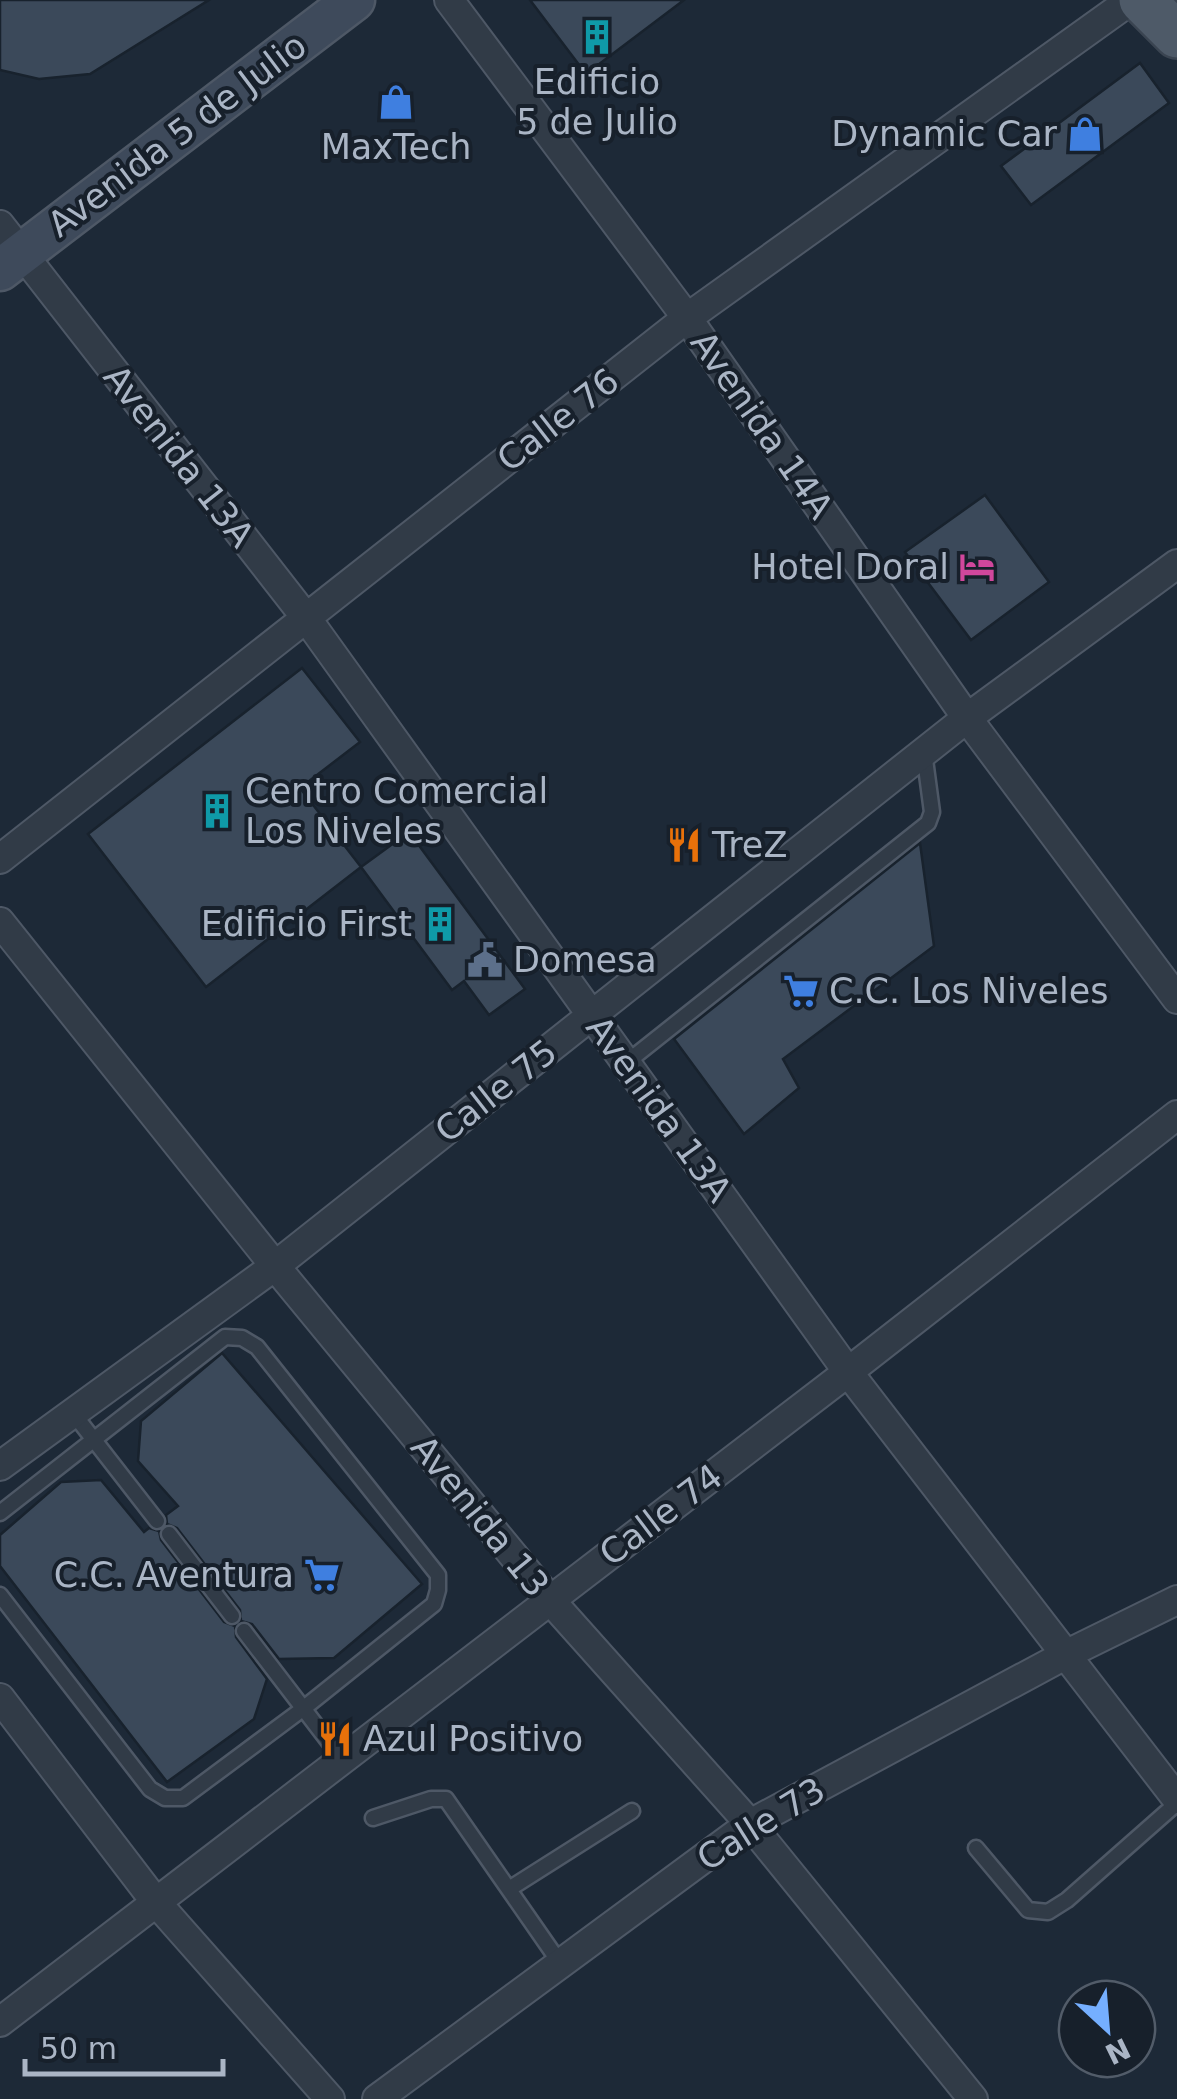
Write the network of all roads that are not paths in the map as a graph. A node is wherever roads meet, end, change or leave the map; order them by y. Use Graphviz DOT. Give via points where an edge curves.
graph roads {
  1 [pos="312,0"];
  2 [pos="354,0"];
  3 [pos="448,0"];
  4 [pos="1131,0"];
  5 [pos="1142,0"];
  6 [pos="1171,0"];
  7 [pos="1177,6"];
  8 [pos="1177,35"];
  9 [pos="6,245"];
  10 [pos="687,318"];
  11 [pos="1177,564"];
  12 [pos="307,619"];
  13 [pos="967,718"];
  14 [pos="924,751"];
  15 [pos="0,859"];
  16 [pos="0,922"];
  17 [pos="1177,999"];
  18 [pos="592,1015"];
  19 [pos="626,1063"];
  20 [pos="1177,1115"];
  21 [pos="275,1266"];
  22 [pos="848,1372"];
  23 [pos="73,1413"];
  24 [pos="93,1439"];
  25 [pos="0,1466"];
  26 [pos="0,1513"];
  27 [pos="158,1521"];
  28 [pos="169,1534"];
  29 [pos="0,1595"];
  30 [pos="550,1600"];
  31 [pos="1177,1600"];
  32 [pos="232,1616"];
  33 [pos="244,1632"];
  34 [pos="1065,1656"];
  35 [pos="0,1698"];
  36 [pos="304,1708"];
  37 [pos="342,1759"];
  38 [pos="1177,1801"];
  39 [pos="632,1811"];
  40 [pos="374,1818"];
  41 [pos="750,1824"];
  42 [pos="976,1848"];
  43 [pos="510,1889"];
  44 [pos="155,1901"];
  45 [pos="560,1963"];
  46 [pos="0,2022"];
  47 [pos="330,2099"];
  48 [pos="378,2099"];
  49 [pos="974,2099"];
  1 -- 9 [label="main road, Avenida 5 de Julio"];
  2 -- 9 [label="main road, Avenida 5 de Julio"];
  3 -- 10 [label="street, Avenida 14A"];
  4 -- 10 [label="street, Calle 76"];
  5 -- 8 [label="main road"];
  6 -- 7 [label="main road"];
  9 -- 12 [label="street, Avenida 13A"];
  10 -- 12 [label="street, Calle 76"];
  10 -- 13 [label="street, Avenida 14A"];
  11 -- 13 [label="street, Calle 75"];
  12 -- 15 [label="street, Calle 76"];
  12 -- 18 [label="street, Avenida 13A"];
  13 -- 14 [label="street, Calle 75"];
  13 -- 17 [label="street, Avenida 14A"];
  14 -- 18 [label="street, Calle 75"];
  14 -- 19 [label="lane" via="928,824"];
  16 -- 21 [label="street, Avenida 13"];
  18 -- 19 [label="street, Avenida 13A"];
  18 -- 21 [label="street, Calle 75"];
  19 -- 22 [label="street, Avenida 13A"];
  20 -- 22 [label="street, Calle 74"];
  21 -- 23 [label="street, Calle 75"];
  21 -- 30 [label="street, Avenida 13"];
  22 -- 30 [label="street, Calle 74"];
  22 -- 34 [label="street, Avenida 13A"];
  23 -- 24 [label="lane"];
  23 -- 25 [label="street, Calle 75"];
  24 -- 26 [label="lane"];
  24 -- 27 [label="lane"];
  24 -- 36 [label="lane" via="225,1337 242,1338 257,1347 438,1575 434,1604"];
  28 -- 32 [label="lane"];
  29 -- 36 [label="lane" via="150,1788 165,1798 183,1798"];
  30 -- 37 [label="street, Calle 74"];
  30 -- 41 [label="street, Avenida 13"];
  31 -- 34 [label="street, Calle 73"];
  33 -- 36 [label="lane"];
  34 -- 38 [label="street, Avenida 13A"];
  34 -- 41 [label="street, Calle 73"];
  35 -- 44 [label="street"];
  36 -- 37 [label="lane"];
  37 -- 44 [label="street, Calle 74"];
  38 -- 42 [label="lane" via="1048,1912 1028,1910"];
  39 -- 43 [label="lane"];
  40 -- 43 [label="lane" via="446,1799"];
  41 -- 45 [label="street, Calle 73"];
  41 -- 49 [label="street, Avenida 13"];
  43 -- 45 [label="lane"];
  44 -- 46 [label="street, Calle 74"];
  44 -- 47 [label="street"];
  45 -- 48 [label="street, Calle 73"];
}
